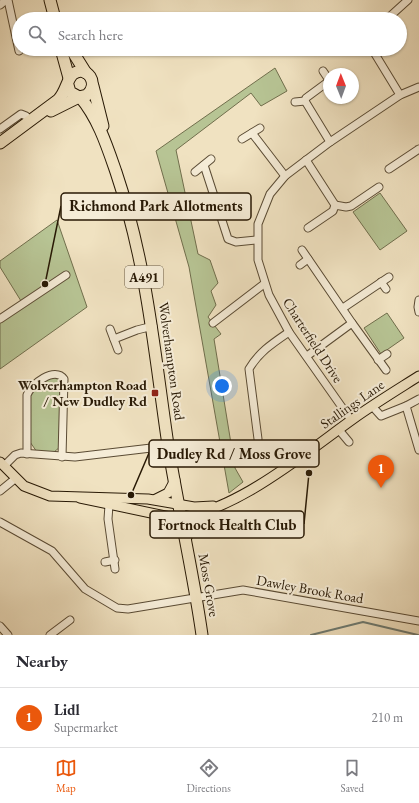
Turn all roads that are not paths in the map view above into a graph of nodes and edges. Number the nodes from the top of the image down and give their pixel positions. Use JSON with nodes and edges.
{"nodes":[{"id":1,"x":7,"y":0,"type":"edge"},
{"id":2,"x":50,"y":0,"type":"edge"},
{"id":3,"x":408,"y":0,"type":"edge"},
{"id":4,"x":0,"y":5,"type":"edge"},
{"id":5,"x":53,"y":12,"type":"edge"},
{"id":6,"x":395,"y":12,"type":"edge"},
{"id":7,"x":12,"y":21,"type":"edge"},
{"id":8,"x":62,"y":56,"type":"edge"},
{"id":9,"x":75,"y":56,"type":"edge"},
{"id":10,"x":376,"y":56,"type":"edge"},
{"id":11,"x":86,"y":73,"type":"junction"},
{"id":12,"x":68,"y":82,"type":"junction"},
{"id":13,"x":323,"y":85,"type":"edge"},
{"id":14,"x":93,"y":86,"type":"junction"},
{"id":15,"x":419,"y":87,"type":"edge"},
{"id":16,"x":400,"y":95,"type":"junction"},
{"id":17,"x":79,"y":97,"type":"junction"},
{"id":18,"x":295,"y":102,"type":"dead end"},
{"id":19,"x":305,"y":102,"type":"junction"},
{"id":20,"x":33,"y":120,"type":"junction"},
{"id":21,"x":0,"y":128,"type":"edge"},
{"id":22,"x":260,"y":128,"type":"dead end"},
{"id":23,"x":252,"y":133,"type":"junction"},
{"id":24,"x":242,"y":139,"type":"dead end"},
{"id":25,"x":105,"y":140,"type":"junction"},
{"id":26,"x":330,"y":142,"type":"junction"},
{"id":27,"x":0,"y":143,"type":"edge"},
{"id":28,"x":419,"y":149,"type":"edge"},
{"id":29,"x":211,"y":160,"type":"dead end"},
{"id":30,"x":306,"y":160,"type":"junction"},
{"id":31,"x":204,"y":165,"type":"junction"},
{"id":32,"x":389,"y":169,"type":"dead end"},
{"id":33,"x":195,"y":172,"type":"dead end"},
{"id":34,"x":285,"y":176,"type":"junction"},
{"id":35,"x":379,"y":187,"type":"dead end"},
{"id":36,"x":335,"y":205,"type":"junction"},
{"id":37,"x":308,"y":228,"type":"dead end"},
{"id":38,"x":257,"y":240,"type":"junction"},
{"id":39,"x":302,"y":250,"type":"dead end"},
{"id":40,"x":308,"y":259,"type":"junction"},
{"id":41,"x":300,"y":265,"type":"dead end"},
{"id":42,"x":66,"y":275,"type":"dead end"},
{"id":43,"x":389,"y":277,"type":"dead end"},
{"id":44,"x":381,"y":282,"type":"junction"},
{"id":45,"x":264,"y":284,"type":"junction"},
{"id":46,"x":386,"y":289,"type":"dead end"},
{"id":47,"x":419,"y":300,"type":"edge"},
{"id":48,"x":343,"y":308,"type":"junction"},
{"id":49,"x":419,"y":312,"type":"edge"},
{"id":50,"x":0,"y":319,"type":"edge"},
{"id":51,"x":213,"y":323,"type":"dead end"},
{"id":52,"x":352,"y":323,"type":"junction"},
{"id":53,"x":153,"y":326,"type":"junction"},
{"id":54,"x":110,"y":329,"type":"dead end"},
{"id":55,"x":289,"y":332,"type":"junction"},
{"id":56,"x":114,"y":340,"type":"junction"},
{"id":57,"x":118,"y":350,"type":"dead end"},
{"id":58,"x":388,"y":354,"type":"dead end"},
{"id":59,"x":308,"y":356,"type":"junction"},
{"id":60,"x":378,"y":360,"type":"junction"},
{"id":61,"x":386,"y":370,"type":"dead end"},
{"id":62,"x":419,"y":376,"type":"edge"},
{"id":63,"x":419,"y":399,"type":"edge"},
{"id":64,"x":372,"y":406,"type":"junction"},
{"id":65,"x":406,"y":406,"type":"junction"},
{"id":66,"x":351,"y":420,"type":"junction"},
{"id":67,"x":339,"y":430,"type":"junction"},
{"id":68,"x":258,"y":439,"type":"dead end"},
{"id":69,"x":349,"y":442,"type":"dead end"},
{"id":70,"x":168,"y":446,"type":"junction"},
{"id":71,"x":419,"y":450,"type":"edge"},
{"id":72,"x":27,"y":454,"type":"junction"},
{"id":73,"x":62,"y":457,"type":"junction"},
{"id":74,"x":2,"y":464,"type":"edge"},
{"id":75,"x":16,"y":478,"type":"junction"},
{"id":76,"x":175,"y":480,"type":"junction"},
{"id":77,"x":0,"y":491,"type":"edge"},
{"id":78,"x":80,"y":498,"type":"junction"},
{"id":79,"x":155,"y":499,"type":"junction"},
{"id":80,"x":109,"y":505,"type":"junction"},
{"id":81,"x":180,"y":505,"type":"junction"},
{"id":82,"x":220,"y":506,"type":"junction"},
{"id":83,"x":206,"y":512,"type":"junction"},
{"id":84,"x":182,"y":518,"type":"junction"},
{"id":85,"x":0,"y":522,"type":"edge"},
{"id":86,"x":186,"y":540,"type":"junction"},
{"id":87,"x":115,"y":560,"type":"junction"},
{"id":88,"x":105,"y":562,"type":"dead end"},
{"id":89,"x":115,"y":569,"type":"dead end"},
{"id":90,"x":197,"y":597,"type":"junction"},
{"id":91,"x":70,"y":620,"type":"dead end"},
{"id":92,"x":419,"y":621,"type":"edge"},
{"id":93,"x":0,"y":626,"type":"edge"},
{"id":94,"x":8,"y":635,"type":"edge"},
{"id":95,"x":50,"y":635,"type":"edge"},
{"id":96,"x":202,"y":635,"type":"edge"}],
"edges":[{"from":1,"to":4,"type":"street"},
{"from":1,"to":7,"type":"street"},
{"from":2,"to":5,"type":"highway"},
{"from":3,"to":6,"type":"street"},
{"from":8,"to":12,"type":"highway"},
{"from":9,"to":11,"type":"highway"},
{"from":10,"to":16,"type":"street"},
{"from":11,"to":12,"type":"highway"},
{"from":11,"to":14,"type":"highway"},
{"from":12,"to":17,"type":"highway"},
{"from":12,"to":20,"type":"highway"},
{"from":13,"to":19,"type":"street"},
{"from":14,"to":17,"type":"highway"},
{"from":14,"to":25,"type":"highway","name":"Wolverhampton Road","number":"A491"},
{"from":15,"to":16,"type":"street","name":"Charterfield Drive"},
{"from":16,"to":26,"type":"street","name":"Charterfield Drive"},
{"from":17,"to":20,"type":"highway"},
{"from":17,"to":25,"type":"highway","name":"Wolverhampton Road","number":"A491"},
{"from":18,"to":19,"type":"street"},
{"from":19,"to":26,"type":"street"},
{"from":20,"to":21,"type":"street"},
{"from":20,"to":27,"type":"highway"},
{"from":22,"to":23,"type":"street"},
{"from":23,"to":24,"type":"street"},
{"from":23,"to":34,"type":"street"},
{"from":25,"to":53,"type":"highway","name":"Wolverhampton Road","number":"A491"},
{"from":26,"to":30,"type":"street","name":"Charterfield Drive"},
{"from":28,"to":32,"type":"street"},
{"from":29,"to":31,"type":"street"},
{"from":30,"to":34,"type":"street","name":"Charterfield Drive"},
{"from":30,"to":36,"type":"street"},
{"from":31,"to":33,"type":"street"},
{"from":31,"to":38,"type":"street"},
{"from":34,"to":38,"type":"street","name":"Charterfield Drive"},
{"from":35,"to":36,"type":"street"},
{"from":36,"to":37,"type":"street"},
{"from":38,"to":45,"type":"street","name":"Charterfield Drive"},
{"from":39,"to":40,"type":"street"},
{"from":40,"to":41,"type":"street"},
{"from":40,"to":48,"type":"street"},
{"from":42,"to":50,"type":"street"},
{"from":43,"to":44,"type":"street"},
{"from":44,"to":46,"type":"street"},
{"from":44,"to":48,"type":"street"},
{"from":45,"to":51,"type":"street"},
{"from":45,"to":55,"type":"street","name":"Charterfield Drive"},
{"from":47,"to":49,"type":"street"},
{"from":48,"to":52,"type":"street"},
{"from":52,"to":59,"type":"street"},
{"from":52,"to":60,"type":"street"},
{"from":53,"to":56,"type":"street"},
{"from":53,"to":70,"type":"highway","name":"Wolverhampton Road","number":"A491"},
{"from":54,"to":56,"type":"street"},
{"from":55,"to":59,"type":"street","name":"Charterfield Drive"},
{"from":55,"to":68,"type":"street"},
{"from":56,"to":57,"type":"street"},
{"from":58,"to":60,"type":"street"},
{"from":59,"to":66,"type":"street","name":"Charterfield Drive"},
{"from":60,"to":61,"type":"street"},
{"from":62,"to":64,"type":"main road","name":"Stallings Lane"},
{"from":63,"to":65,"type":"street"},
{"from":64,"to":65,"type":"street"},
{"from":64,"to":66,"type":"main road","name":"Stallings Lane"},
{"from":65,"to":71,"type":"street"},
{"from":66,"to":67,"type":"main road","name":"Stallings Lane"},
{"from":67,"to":69,"type":"street"},
{"from":67,"to":82,"type":"main road","name":"Stallings Lane"},
{"from":70,"to":73,"type":"street"},
{"from":70,"to":76,"type":"highway","name":"Wolverhampton Road","number":"A491"},
{"from":72,"to":73,"type":"street"},
{"from":72,"to":73,"type":"street"},
{"from":72,"to":74,"type":"street"},
{"from":74,"to":75,"type":"main road"},
{"from":75,"to":77,"type":"street"},
{"from":75,"to":78,"type":"main road"},
{"from":76,"to":79,"type":"main road"},
{"from":76,"to":81,"type":"highway","name":"Wolverhampton Road","number":"A491"},
{"from":78,"to":79,"type":"main road","name":"Stallings Lane"},
{"from":78,"to":80,"type":"main road"},
{"from":79,"to":81,"type":"main road","name":"Stallings Lane"},
{"from":80,"to":84,"type":"main road"},
{"from":80,"to":87,"type":"street"},
{"from":81,"to":82,"type":"main road","name":"Stallings Lane"},
{"from":81,"to":84,"type":"highway","name":"Wolverhampton Road","number":"A491"},
{"from":82,"to":83,"type":"main road","name":"Stallings Lane"},
{"from":83,"to":84,"type":"main road","name":"Stallings Lane"},
{"from":83,"to":86,"type":"main road"},
{"from":84,"to":86,"type":"highway","name":"Moss Grove","number":"A491"},
{"from":85,"to":90,"type":"street","name":"Dawley Brook Road"},
{"from":86,"to":90,"type":"highway","name":"Moss Grove","number":"A491"},
{"from":87,"to":88,"type":"street"},
{"from":87,"to":89,"type":"street"},
{"from":90,"to":92,"type":"street","name":"Dawley Brook Road"},
{"from":90,"to":96,"type":"highway","name":"Moss Grove","number":"A491"},
{"from":91,"to":95,"type":"street"},
{"from":93,"to":94,"type":"street"}]}
